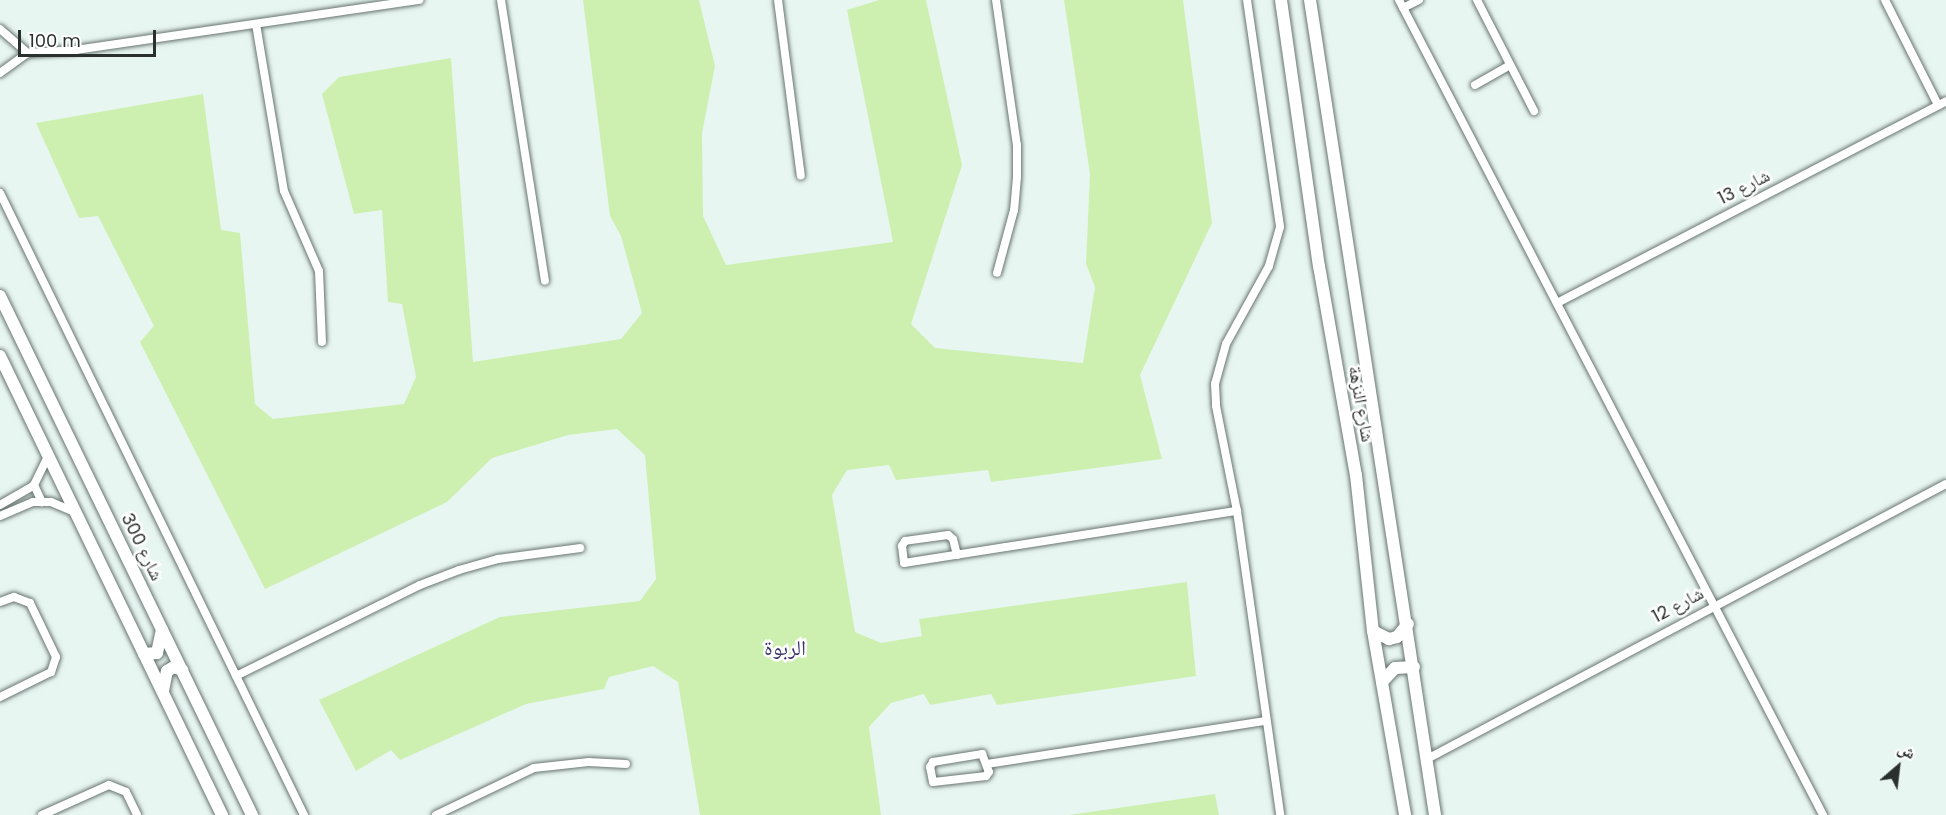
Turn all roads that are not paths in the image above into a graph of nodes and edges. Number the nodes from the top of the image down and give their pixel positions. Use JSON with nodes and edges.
{"nodes":[{"id":1,"x":419,"y":0,"type":"edge"},
{"id":2,"x":501,"y":0,"type":"edge"},
{"id":3,"x":778,"y":0,"type":"edge"},
{"id":4,"x":996,"y":0,"type":"edge"},
{"id":5,"x":1247,"y":0,"type":"edge"},
{"id":6,"x":1281,"y":0,"type":"edge"},
{"id":7,"x":1310,"y":0,"type":"edge"},
{"id":8,"x":1419,"y":0,"type":"edge"},
{"id":9,"x":1477,"y":0,"type":"edge"},
{"id":10,"x":1885,"y":0,"type":"edge"},
{"id":11,"x":395,"y":2,"type":"edge"},
{"id":12,"x":1401,"y":4,"type":"edge"},
{"id":13,"x":256,"y":24,"type":"junction"},
{"id":14,"x":0,"y":29,"type":"edge"},
{"id":15,"x":28,"y":53,"type":"junction"},
{"id":16,"x":1510,"y":65,"type":"junction"},
{"id":17,"x":0,"y":73,"type":"edge"},
{"id":18,"x":1475,"y":85,"type":"dead end"},
{"id":19,"x":1942,"y":103,"type":"edge"},
{"id":20,"x":1534,"y":111,"type":"dead end"},
{"id":21,"x":801,"y":176,"type":"dead end"},
{"id":22,"x":0,"y":193,"type":"edge"},
{"id":23,"x":998,"y":273,"type":"dead end"},
{"id":24,"x":545,"y":281,"type":"dead end"},
{"id":25,"x":0,"y":296,"type":"edge"},
{"id":26,"x":1557,"y":303,"type":"junction"},
{"id":27,"x":322,"y":342,"type":"dead end"},
{"id":28,"x":0,"y":356,"type":"edge"},
{"id":29,"x":47,"y":458,"type":"junction"},
{"id":30,"x":1946,"y":484,"type":"edge"},
{"id":31,"x":34,"y":485,"type":"junction"},
{"id":32,"x":42,"y":502,"type":"junction"},
{"id":33,"x":0,"y":505,"type":"edge"},
{"id":34,"x":74,"y":512,"type":"junction"},
{"id":35,"x":1237,"y":512,"type":"junction"},
{"id":36,"x":0,"y":516,"type":"edge"},
{"id":37,"x":580,"y":548,"type":"dead end"},
{"id":38,"x":957,"y":555,"type":"junction"},
{"id":39,"x":0,"y":602,"type":"edge"},
{"id":40,"x":1711,"y":605,"type":"junction"},
{"id":41,"x":1408,"y":624,"type":"junction"},
{"id":42,"x":162,"y":630,"type":"junction"},
{"id":43,"x":1373,"y":631,"type":"junction"},
{"id":44,"x":144,"y":654,"type":"junction"},
{"id":45,"x":1414,"y":667,"type":"junction"},
{"id":46,"x":182,"y":670,"type":"junction"},
{"id":47,"x":236,"y":676,"type":"junction"},
{"id":48,"x":1382,"y":682,"type":"junction"},
{"id":49,"x":163,"y":691,"type":"junction"},
{"id":50,"x":0,"y":697,"type":"edge"},
{"id":51,"x":1266,"y":722,"type":"junction"},
{"id":52,"x":1427,"y":759,"type":"junction"},
{"id":53,"x":626,"y":764,"type":"dead end"},
{"id":54,"x":987,"y":764,"type":"junction"},
{"id":55,"x":42,"y":815,"type":"edge"},
{"id":56,"x":137,"y":815,"type":"edge"},
{"id":57,"x":222,"y":815,"type":"edge"},
{"id":58,"x":252,"y":815,"type":"edge"},
{"id":59,"x":304,"y":815,"type":"edge"},
{"id":60,"x":436,"y":815,"type":"edge"},
{"id":61,"x":1281,"y":815,"type":"edge"},
{"id":62,"x":1405,"y":815,"type":"edge"},
{"id":63,"x":1435,"y":815,"type":"edge"},
{"id":64,"x":1823,"y":815,"type":"edge"}],
"edges":[{"from":1,"to":11,"type":"street"},
{"from":2,"to":24,"type":"street"},
{"from":3,"to":21,"type":"street"},
{"from":4,"to":23,"type":"street"},
{"from":5,"to":35,"type":"street"},
{"from":6,"to":43,"type":"main road","name":"شارع النزهة"},
{"from":7,"to":41,"type":"main road","name":"شارع النزهة"},
{"from":8,"to":12,"type":"street"},
{"from":9,"to":16,"type":"street"},
{"from":10,"to":19,"type":"street"},
{"from":11,"to":13,"type":"street"},
{"from":12,"to":26,"type":"street"},
{"from":13,"to":15,"type":"street"},
{"from":13,"to":27,"type":"street"},
{"from":14,"to":15,"type":"street"},
{"from":15,"to":17,"type":"street"},
{"from":16,"to":18,"type":"street"},
{"from":16,"to":20,"type":"street"},
{"from":19,"to":26,"type":"street","name":"شارع 13"},
{"from":22,"to":47,"type":"street"},
{"from":25,"to":42,"type":"main road","name":"شارع 300"},
{"from":26,"to":40,"type":"street"},
{"from":28,"to":29,"type":"main road"},
{"from":29,"to":31,"type":"street"},
{"from":29,"to":34,"type":"main road"},
{"from":30,"to":40,"type":"street","name":"شارع 12"},
{"from":31,"to":32,"type":"street"},
{"from":31,"to":33,"type":"street"},
{"from":32,"to":34,"type":"street"},
{"from":32,"to":36,"type":"street"},
{"from":34,"to":44,"type":"main road"},
{"from":35,"to":38,"type":"street"},
{"from":35,"to":51,"type":"street"},
{"from":37,"to":47,"type":"street"},
{"from":38,"to":38,"type":"street"},
{"from":39,"to":50,"type":"street"},
{"from":40,"to":52,"type":"street","name":"شارع 12"},
{"from":40,"to":64,"type":"street"},
{"from":41,"to":43,"type":"main road"},
{"from":41,"to":45,"type":"main road","name":"شارع النزهة"},
{"from":42,"to":44,"type":"main road"},
{"from":42,"to":46,"type":"main road","name":"شارع 300"},
{"from":43,"to":48,"type":"main road","name":"شارع النزهة"},
{"from":44,"to":49,"type":"main road"},
{"from":45,"to":48,"type":"main road"},
{"from":45,"to":52,"type":"main road","name":"شارع النزهة"},
{"from":46,"to":49,"type":"main road"},
{"from":46,"to":58,"type":"main road","name":"شارع 300"},
{"from":47,"to":59,"type":"street"},
{"from":48,"to":62,"type":"main road","name":"شارع النزهة"},
{"from":49,"to":57,"type":"main road"},
{"from":51,"to":54,"type":"street"},
{"from":51,"to":61,"type":"street"},
{"from":52,"to":63,"type":"main road","name":"شارع النزهة"},
{"from":53,"to":60,"type":"street"},
{"from":54,"to":54,"type":"street"},
{"from":55,"to":56,"type":"street"}]}
